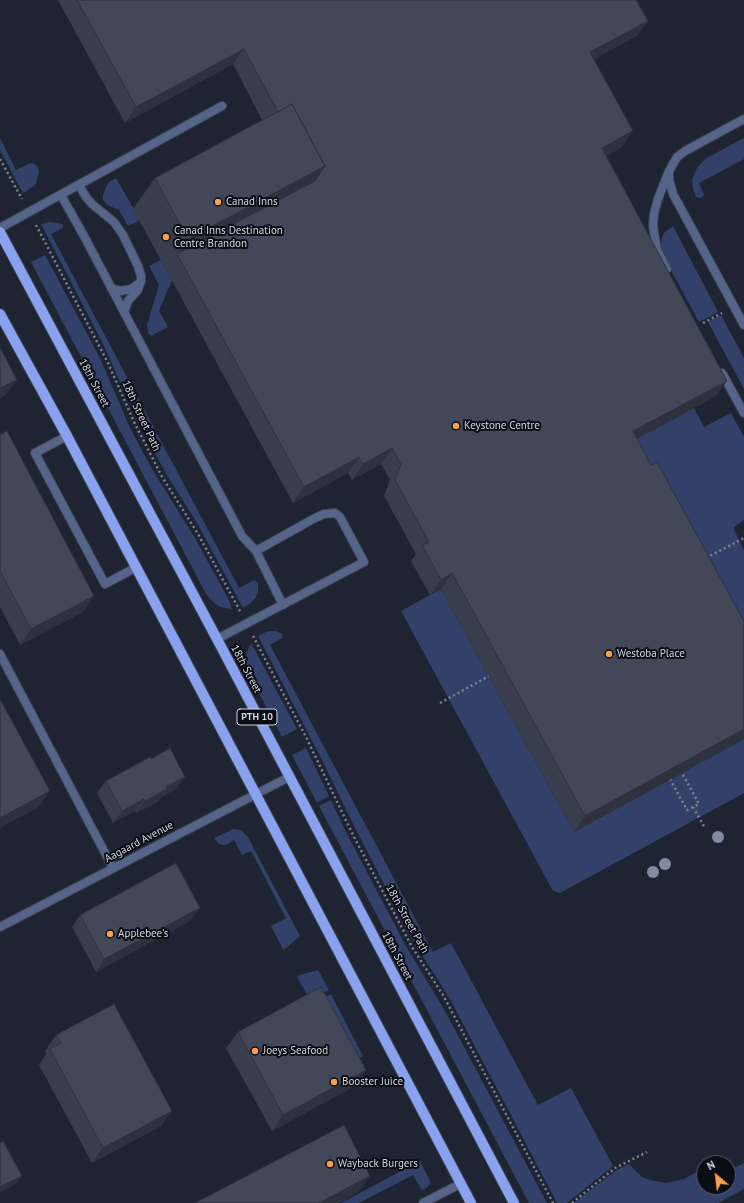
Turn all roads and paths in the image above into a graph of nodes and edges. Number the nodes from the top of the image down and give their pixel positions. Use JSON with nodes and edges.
{"nodes":[{"id":1,"x":222,"y":106,"type":"dead end"},
{"id":2,"x":744,"y":119,"type":"edge"},
{"id":3,"x":0,"y":160,"type":"edge"},
{"id":4,"x":669,"y":171,"type":"junction"},
{"id":5,"x":79,"y":185,"type":"junction"},
{"id":6,"x":61,"y":194,"type":"junction"},
{"id":7,"x":19,"y":195,"type":"dead end"},
{"id":8,"x":36,"y":226,"type":"dead end"},
{"id":9,"x":0,"y":228,"type":"edge"},
{"id":10,"x":0,"y":232,"type":"edge"},
{"id":11,"x":670,"y":275,"type":"edge"},
{"id":12,"x":141,"y":282,"type":"junction"},
{"id":13,"x":111,"y":288,"type":"junction"},
{"id":14,"x":124,"y":312,"type":"junction"},
{"id":15,"x":0,"y":314,"type":"edge"},
{"id":16,"x":720,"y":314,"type":"dead end"},
{"id":17,"x":703,"y":323,"type":"dead end"},
{"id":18,"x":744,"y":325,"type":"edge"},
{"id":19,"x":717,"y":363,"type":"edge"},
{"id":20,"x":744,"y":413,"type":"edge"},
{"id":21,"x":66,"y":436,"type":"junction"},
{"id":22,"x":744,"y":538,"type":"edge"},
{"id":23,"x":256,"y":551,"type":"junction"},
{"id":24,"x":700,"y":561,"type":"edge"},
{"id":25,"x":135,"y":568,"type":"junction"},
{"id":26,"x":283,"y":605,"type":"junction"},
{"id":27,"x":238,"y":609,"type":"dead end"},
{"id":28,"x":217,"y":639,"type":"junction"},
{"id":29,"x":254,"y":639,"type":"dead end"},
{"id":30,"x":0,"y":654,"type":"edge"},
{"id":31,"x":489,"y":676,"type":"dead end"},
{"id":32,"x":440,"y":703,"type":"dead end"},
{"id":33,"x":682,"y":773,"type":"edge"},
{"id":34,"x":289,"y":777,"type":"junction"},
{"id":35,"x":670,"y":779,"type":"edge"},
{"id":36,"x":255,"y":794,"type":"junction"},
{"id":37,"x":694,"y":807,"type":"junction"},
{"id":38,"x":705,"y":828,"type":"dead end"},
{"id":39,"x":113,"y":868,"type":"junction"},
{"id":40,"x":0,"y":927,"type":"edge"},
{"id":41,"x":647,"y":1152,"type":"dead end"},
{"id":42,"x":460,"y":1184,"type":"junction"},
{"id":43,"x":423,"y":1203,"type":"edge"},
{"id":44,"x":471,"y":1203,"type":"edge"},
{"id":45,"x":514,"y":1203,"type":"edge"},
{"id":46,"x":553,"y":1203,"type":"edge"},
{"id":47,"x":572,"y":1203,"type":"edge"}],
"edges":[{"from":1,"to":5,"type":"street"},
{"from":2,"to":4,"type":"street"},
{"from":3,"to":7,"type":"path"},
{"from":4,"to":11,"type":"street"},
{"from":4,"to":18,"type":"street"},
{"from":5,"to":6,"type":"street"},
{"from":5,"to":12,"type":"street"},
{"from":6,"to":9,"type":"street"},
{"from":6,"to":13,"type":"street"},
{"from":8,"to":27,"type":"path","name":"18th Street Path"},
{"from":10,"to":28,"type":"main road","name":"18th Street","number":"PTH 10"},
{"from":12,"to":13,"type":"street"},
{"from":12,"to":14,"type":"street"},
{"from":13,"to":14,"type":"street"},
{"from":14,"to":23,"type":"street"},
{"from":15,"to":21,"type":"main road","number":"PTH 10"},
{"from":16,"to":17,"type":"path"},
{"from":19,"to":20,"type":"street"},
{"from":21,"to":25,"type":"main road","number":"PTH 10"},
{"from":21,"to":25,"type":"street"},
{"from":22,"to":24,"type":"path"},
{"from":23,"to":26,"type":"street"},
{"from":23,"to":26,"type":"street"},
{"from":25,"to":36,"type":"main road","number":"PTH 10"},
{"from":26,"to":28,"type":"street"},
{"from":28,"to":34,"type":"main road","name":"18th Street","number":"PTH 10"},
{"from":29,"to":46,"type":"path","name":"18th Street Path"},
{"from":30,"to":39,"type":"street"},
{"from":31,"to":32,"type":"path"},
{"from":33,"to":37,"type":"path"},
{"from":34,"to":36,"type":"street","name":"Aagaard Avenue"},
{"from":34,"to":45,"type":"main road","name":"18th Street","number":"PTH 10"},
{"from":35,"to":37,"type":"path"},
{"from":36,"to":39,"type":"street","name":"Aagaard Avenue"},
{"from":36,"to":42,"type":"main road","number":"PTH 10"},
{"from":37,"to":38,"type":"path"},
{"from":39,"to":40,"type":"street","name":"Aagaard Avenue"},
{"from":41,"to":47,"type":"path"},
{"from":42,"to":43,"type":"street"},
{"from":42,"to":44,"type":"main road","number":"PTH 10"}]}
